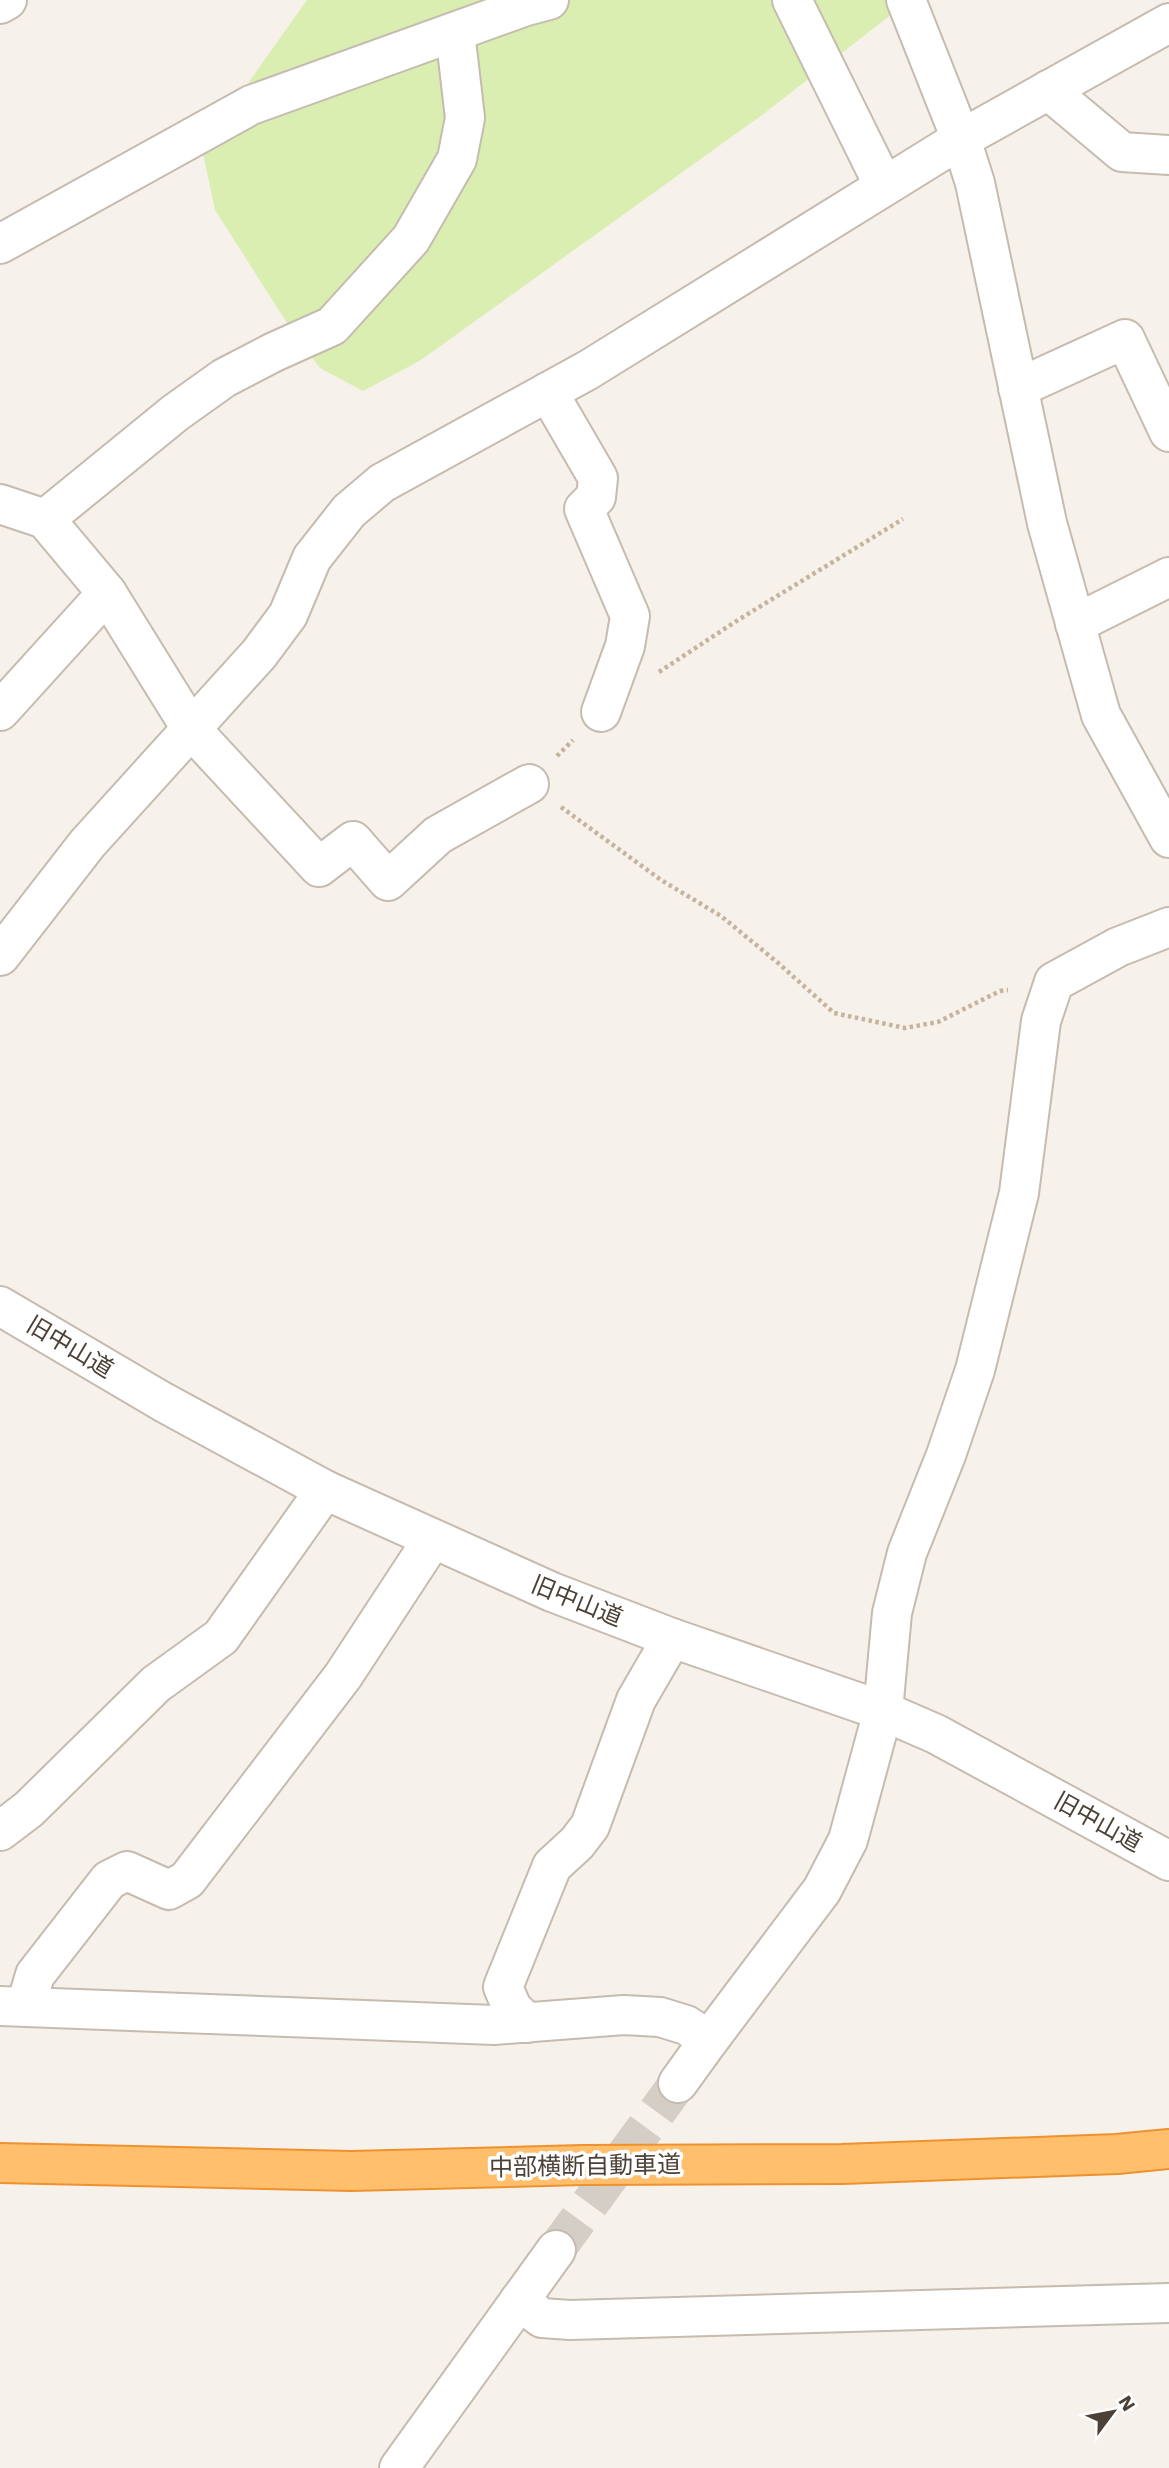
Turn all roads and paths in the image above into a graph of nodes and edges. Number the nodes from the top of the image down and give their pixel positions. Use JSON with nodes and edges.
{"nodes":[{"id":1,"x":7,"y":0,"type":"edge"},
{"id":2,"x":549,"y":0,"type":"edge"},
{"id":3,"x":792,"y":0,"type":"edge"},
{"id":4,"x":906,"y":0,"type":"edge"},
{"id":5,"x":0,"y":4,"type":"edge"},
{"id":6,"x":1169,"y":23,"type":"edge"},
{"id":7,"x":455,"y":32,"type":"junction"},
{"id":8,"x":1048,"y":90,"type":"junction"},
{"id":9,"x":961,"y":139,"type":"junction"},
{"id":10,"x":1169,"y":155,"type":"edge"},
{"id":11,"x":884,"y":187,"type":"junction"},
{"id":12,"x":0,"y":244,"type":"edge"},
{"id":13,"x":1018,"y":388,"type":"junction"},
{"id":14,"x":548,"y":392,"type":"junction"},
{"id":15,"x":1169,"y":432,"type":"edge"},
{"id":16,"x":0,"y":504,"type":"edge"},
{"id":17,"x":45,"y":519,"type":"junction"},
{"id":18,"x":903,"y":519,"type":"dead end"},
{"id":19,"x":1169,"y":577,"type":"edge"},
{"id":20,"x":107,"y":593,"type":"junction"},
{"id":21,"x":1075,"y":624,"type":"junction"},
{"id":22,"x":657,"y":673,"type":"dead end"},
{"id":23,"x":0,"y":711,"type":"edge"},
{"id":24,"x":601,"y":712,"type":"joint"},
{"id":25,"x":192,"y":730,"type":"junction"},
{"id":26,"x":529,"y":784,"type":"junction"},
{"id":27,"x":1169,"y":838,"type":"edge"},
{"id":28,"x":1169,"y":927,"type":"edge"},
{"id":29,"x":0,"y":957,"type":"edge"},
{"id":30,"x":1054,"y":982,"type":"junction"},
{"id":31,"x":0,"y":1306,"type":"edge"},
{"id":32,"x":325,"y":1490,"type":"junction"},
{"id":33,"x":432,"y":1539,"type":"junction"},
{"id":34,"x":672,"y":1638,"type":"junction"},
{"id":35,"x":883,"y":1711,"type":"junction"},
{"id":36,"x":0,"y":1830,"type":"edge"},
{"id":37,"x":1169,"y":1861,"type":"edge"},
{"id":38,"x":15,"y":2006,"type":"edge"},
{"id":39,"x":527,"y":2023,"type":"junction"},
{"id":40,"x":709,"y":2040,"type":"junction"},
{"id":41,"x":678,"y":2083,"type":"tunnel mouth"},
{"id":42,"x":1169,"y":2150,"type":"edge"},
{"id":43,"x":0,"y":2162,"type":"edge"},
{"id":44,"x":556,"y":2250,"type":"tunnel mouth"},
{"id":45,"x":519,"y":2301,"type":"junction"},
{"id":46,"x":1169,"y":2303,"type":"edge"},
{"id":47,"x":399,"y":2468,"type":"edge"}],
"edges":[{"from":1,"to":5,"type":"street"},
{"from":2,"to":7,"type":"street"},
{"from":3,"to":11,"type":"street"},
{"from":4,"to":9,"type":"street"},
{"from":6,"to":8,"type":"street"},
{"from":7,"to":12,"type":"street"},
{"from":7,"to":17,"type":"street"},
{"from":8,"to":9,"type":"street"},
{"from":8,"to":10,"type":"street"},
{"from":9,"to":11,"type":"street"},
{"from":9,"to":13,"type":"street"},
{"from":11,"to":14,"type":"street"},
{"from":13,"to":15,"type":"street"},
{"from":13,"to":21,"type":"street"},
{"from":14,"to":24,"type":"street"},
{"from":14,"to":25,"type":"street"},
{"from":16,"to":17,"type":"street"},
{"from":17,"to":20,"type":"street"},
{"from":18,"to":22,"type":"path"},
{"from":19,"to":21,"type":"street"},
{"from":20,"to":23,"type":"street"},
{"from":20,"to":25,"type":"street"},
{"from":21,"to":27,"type":"street"},
{"from":24,"to":26,"type":"path"},
{"from":25,"to":26,"type":"street"},
{"from":25,"to":29,"type":"street"},
{"from":26,"to":30,"type":"path"},
{"from":28,"to":30,"type":"street"},
{"from":30,"to":35,"type":"street"},
{"from":31,"to":32,"type":"street","name":"旧中山道"},
{"from":32,"to":33,"type":"street","name":"旧中山道"},
{"from":32,"to":36,"type":"street"},
{"from":33,"to":34,"type":"street","name":"旧中山道"},
{"from":33,"to":38,"type":"street"},
{"from":34,"to":35,"type":"street","name":"旧中山道"},
{"from":34,"to":39,"type":"street"},
{"from":35,"to":37,"type":"street","name":"旧中山道"},
{"from":35,"to":40,"type":"street"},
{"from":38,"to":39,"type":"street"},
{"from":39,"to":40,"type":"street"},
{"from":40,"to":41,"type":"street"},
{"from":42,"to":43,"type":"highway","name":"中部横断自動車道"},
{"from":44,"to":45,"type":"street"},
{"from":45,"to":46,"type":"street"},
{"from":45,"to":47,"type":"street"}]}
